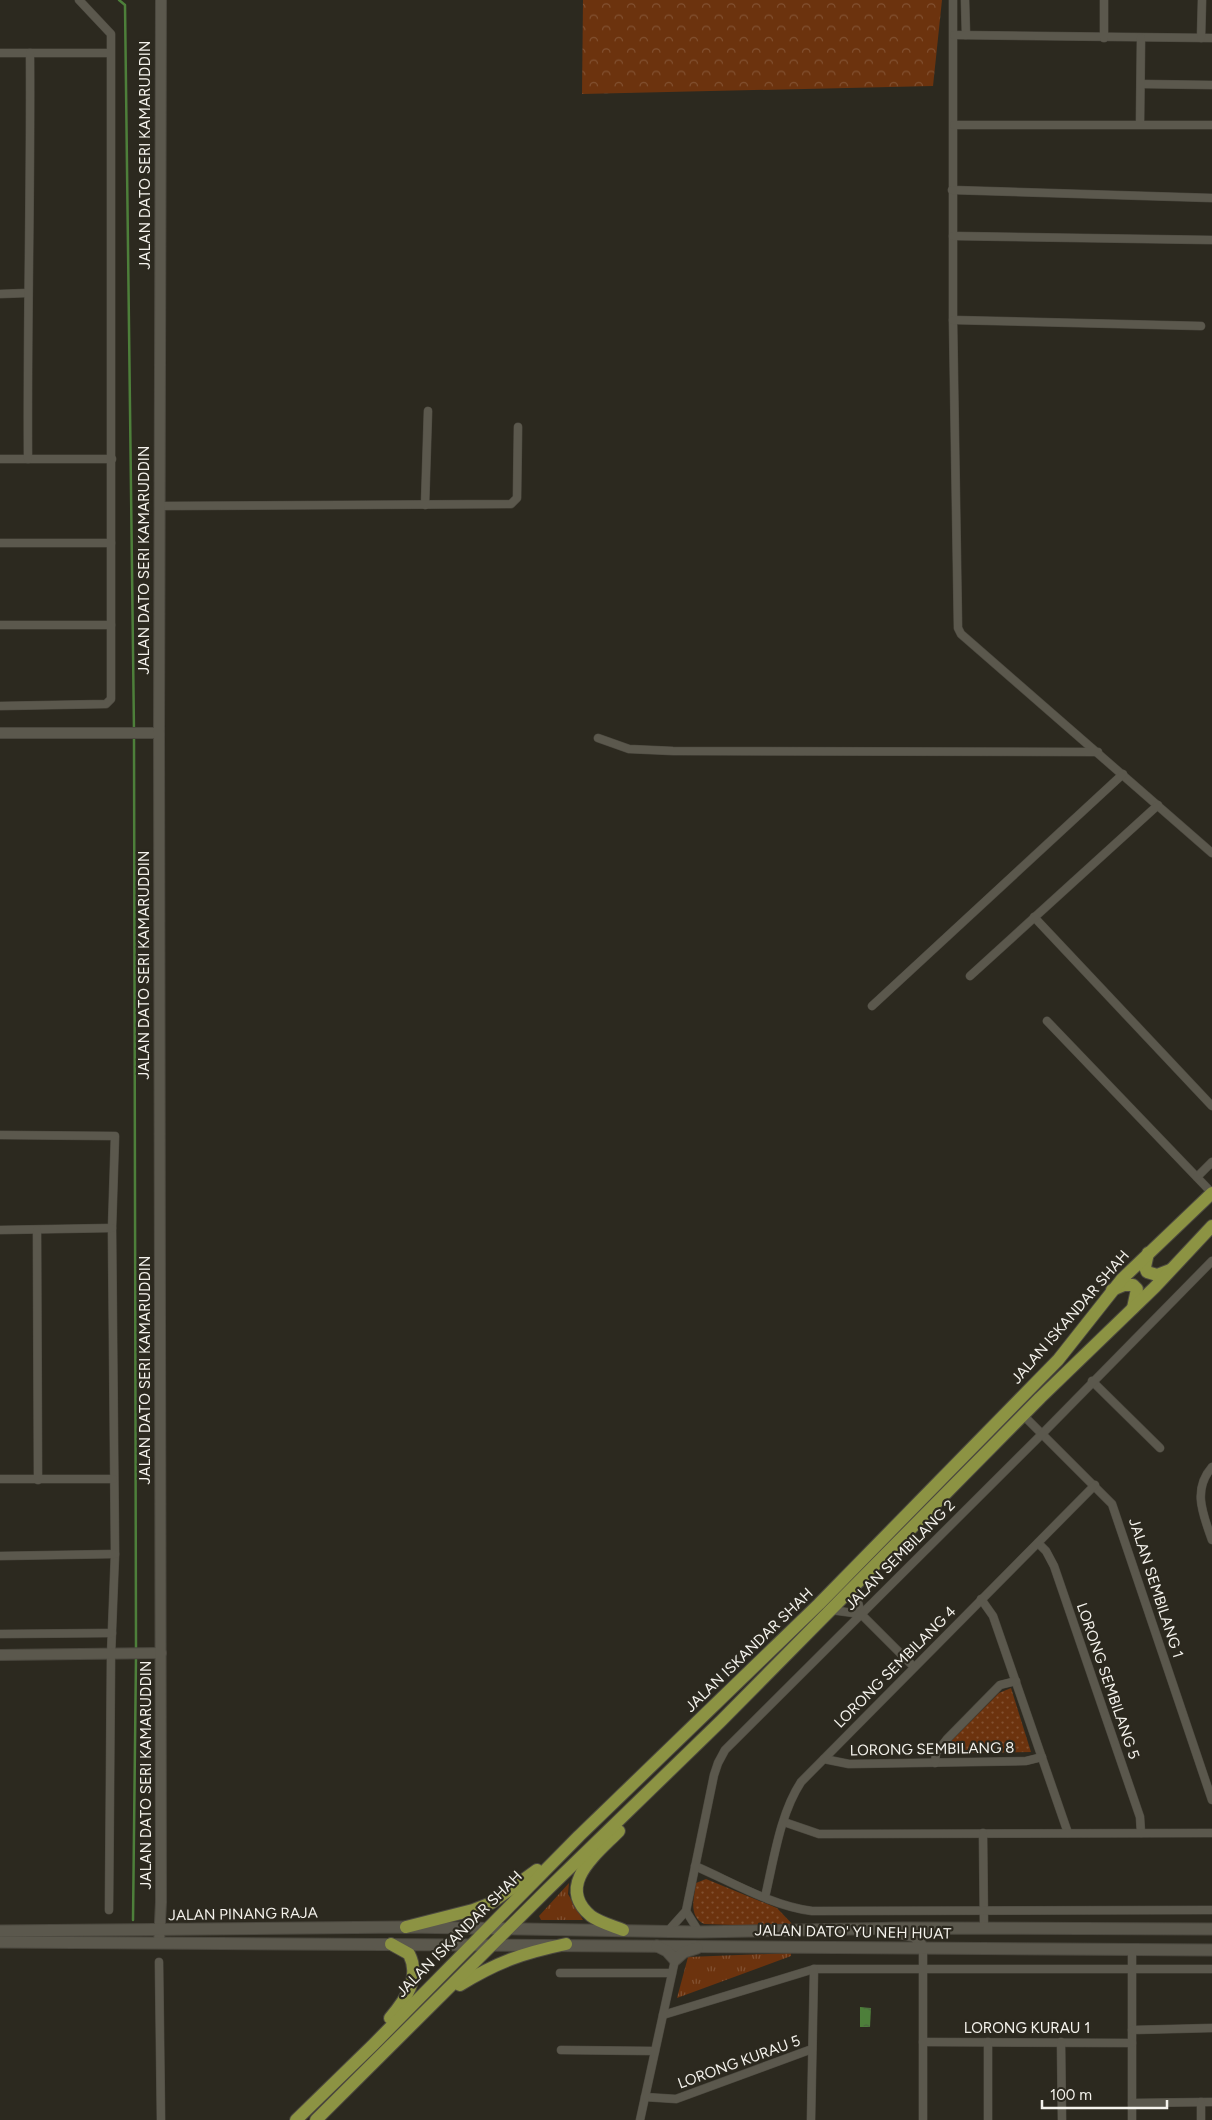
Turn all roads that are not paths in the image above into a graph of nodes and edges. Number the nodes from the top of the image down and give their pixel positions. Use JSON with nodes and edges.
{"nodes":[{"id":1,"x":78,"y":0,"type":"edge"},
{"id":2,"x":161,"y":0,"type":"edge"},
{"id":3,"x":953,"y":0,"type":"edge"},
{"id":4,"x":965,"y":0,"type":"edge"},
{"id":5,"x":1104,"y":0,"type":"edge"},
{"id":6,"x":1202,"y":0,"type":"edge"},
{"id":7,"x":954,"y":35,"type":"junction"},
{"id":8,"x":966,"y":35,"type":"junction"},
{"id":9,"x":1104,"y":38,"type":"junction"},
{"id":10,"x":1141,"y":38,"type":"junction"},
{"id":11,"x":1201,"y":38,"type":"junction"},
{"id":12,"x":1212,"y":38,"type":"edge"},
{"id":13,"x":0,"y":53,"type":"edge"},
{"id":14,"x":30,"y":53,"type":"junction"},
{"id":15,"x":110,"y":53,"type":"junction"},
{"id":16,"x":1141,"y":84,"type":"junction"},
{"id":17,"x":1212,"y":85,"type":"edge"},
{"id":18,"x":1140,"y":124,"type":"junction"},
{"id":19,"x":954,"y":125,"type":"junction"},
{"id":20,"x":1212,"y":125,"type":"edge"},
{"id":21,"x":952,"y":190,"type":"junction"},
{"id":22,"x":1212,"y":198,"type":"edge"},
{"id":23,"x":953,"y":236,"type":"junction"},
{"id":24,"x":1212,"y":240,"type":"edge"},
{"id":25,"x":27,"y":293,"type":"junction"},
{"id":26,"x":0,"y":294,"type":"edge"},
{"id":27,"x":953,"y":320,"type":"junction"},
{"id":28,"x":1201,"y":326,"type":"dead end"},
{"id":29,"x":428,"y":411,"type":"dead end"},
{"id":30,"x":518,"y":427,"type":"dead end"},
{"id":31,"x":0,"y":459,"type":"edge"},
{"id":32,"x":28,"y":459,"type":"junction"},
{"id":33,"x":112,"y":459,"type":"junction"},
{"id":34,"x":425,"y":505,"type":"junction"},
{"id":35,"x":159,"y":506,"type":"junction"},
{"id":36,"x":112,"y":543,"type":"junction"},
{"id":37,"x":0,"y":544,"type":"edge"},
{"id":38,"x":0,"y":625,"type":"edge"},
{"id":39,"x":111,"y":625,"type":"junction"},
{"id":40,"x":0,"y":706,"type":"edge"},
{"id":41,"x":159,"y":732,"type":"junction"},
{"id":42,"x":0,"y":733,"type":"edge"},
{"id":43,"x":598,"y":738,"type":"dead end"},
{"id":44,"x":1098,"y":752,"type":"junction"},
{"id":45,"x":1123,"y":774,"type":"junction"},
{"id":46,"x":1158,"y":805,"type":"junction"},
{"id":47,"x":1212,"y":853,"type":"edge"},
{"id":48,"x":1034,"y":917,"type":"junction"},
{"id":49,"x":970,"y":976,"type":"dead end"},
{"id":50,"x":872,"y":1006,"type":"dead end"},
{"id":51,"x":1046,"y":1021,"type":"dead end"},
{"id":52,"x":1212,"y":1106,"type":"edge"},
{"id":53,"x":0,"y":1135,"type":"edge"},
{"id":54,"x":1212,"y":1162,"type":"edge"},
{"id":55,"x":1197,"y":1177,"type":"junction"},
{"id":56,"x":1212,"y":1193,"type":"edge"},
{"id":57,"x":1212,"y":1226,"type":"edge"},
{"id":58,"x":112,"y":1228,"type":"junction"},
{"id":59,"x":0,"y":1230,"type":"edge"},
{"id":60,"x":37,"y":1230,"type":"junction"},
{"id":61,"x":1148,"y":1253,"type":"junction"},
{"id":62,"x":1212,"y":1261,"type":"edge"},
{"id":63,"x":1172,"y":1269,"type":"junction"},
{"id":64,"x":1112,"y":1290,"type":"junction"},
{"id":65,"x":1132,"y":1310,"type":"junction"},
{"id":66,"x":1092,"y":1381,"type":"junction"},
{"id":67,"x":1023,"y":1415,"type":"junction"},
{"id":68,"x":1042,"y":1434,"type":"junction"},
{"id":69,"x":1160,"y":1448,"type":"dead end"},
{"id":70,"x":1212,"y":1467,"type":"edge"},
{"id":71,"x":113,"y":1479,"type":"junction"},
{"id":72,"x":0,"y":1480,"type":"edge"},
{"id":73,"x":38,"y":1480,"type":"junction"},
{"id":74,"x":1094,"y":1485,"type":"junction"},
{"id":75,"x":1212,"y":1540,"type":"edge"},
{"id":76,"x":1038,"y":1543,"type":"junction"},
{"id":77,"x":115,"y":1554,"type":"junction"},
{"id":78,"x":0,"y":1556,"type":"edge"},
{"id":79,"x":854,"y":1587,"type":"junction"},
{"id":80,"x":981,"y":1599,"type":"junction"},
{"id":81,"x":831,"y":1610,"type":"junction"},
{"id":82,"x":861,"y":1614,"type":"junction"},
{"id":83,"x":112,"y":1632,"type":"junction"},
{"id":84,"x":0,"y":1634,"type":"edge"},
{"id":85,"x":161,"y":1653,"type":"junction"},
{"id":86,"x":0,"y":1655,"type":"edge"},
{"id":87,"x":111,"y":1655,"type":"junction"},
{"id":88,"x":914,"y":1667,"type":"junction"},
{"id":89,"x":1016,"y":1681,"type":"junction"},
{"id":90,"x":1042,"y":1756,"type":"junction"},
{"id":91,"x":824,"y":1758,"type":"junction"},
{"id":92,"x":935,"y":1763,"type":"junction"},
{"id":93,"x":664,"y":1777,"type":"junction"},
{"id":94,"x":1212,"y":1800,"type":"edge"},
{"id":95,"x":784,"y":1822,"type":"junction"},
{"id":96,"x":983,"y":1833,"type":"junction"},
{"id":97,"x":1068,"y":1833,"type":"junction"},
{"id":98,"x":1141,"y":1833,"type":"junction"},
{"id":99,"x":1212,"y":1833,"type":"edge"},
{"id":100,"x":579,"y":1836,"type":"junction"},
{"id":101,"x":695,"y":1866,"type":"junction"},
{"id":102,"x":765,"y":1897,"type":"junction"},
{"id":103,"x":108,"y":1910,"type":"dead end"},
{"id":104,"x":984,"y":1910,"type":"junction"},
{"id":105,"x":1212,"y":1910,"type":"edge"},
{"id":106,"x":686,"y":1912,"type":"junction"},
{"id":107,"x":406,"y":1927,"type":"junction"},
{"id":108,"x":260,"y":1928,"type":"junction"},
{"id":109,"x":984,"y":1928,"type":"junction"},
{"id":110,"x":488,"y":1929,"type":"junction"},
{"id":111,"x":508,"y":1929,"type":"junction"},
{"id":112,"x":864,"y":1929,"type":"junction"},
{"id":113,"x":1166,"y":1929,"type":"junction"},
{"id":114,"x":1212,"y":1929,"type":"edge"},
{"id":115,"x":160,"y":1930,"type":"junction"},
{"id":116,"x":623,"y":1930,"type":"junction"},
{"id":117,"x":0,"y":1931,"type":"edge"},
{"id":118,"x":668,"y":1931,"type":"junction"},
{"id":119,"x":699,"y":1932,"type":"junction"},
{"id":120,"x":0,"y":1942,"type":"edge"},
{"id":121,"x":159,"y":1943,"type":"junction"},
{"id":122,"x":392,"y":1944,"type":"junction"},
{"id":123,"x":473,"y":1944,"type":"junction"},
{"id":124,"x":493,"y":1944,"type":"junction"},
{"id":125,"x":566,"y":1944,"type":"junction"},
{"id":126,"x":260,"y":1945,"type":"junction"},
{"id":127,"x":653,"y":1945,"type":"junction"},
{"id":128,"x":706,"y":1945,"type":"junction"},
{"id":129,"x":923,"y":1948,"type":"junction"},
{"id":130,"x":1132,"y":1950,"type":"junction"},
{"id":131,"x":1212,"y":1950,"type":"edge"},
{"id":132,"x":675,"y":1960,"type":"junction"},
{"id":133,"x":159,"y":1962,"type":"dead end"},
{"id":134,"x":921,"y":1968,"type":"junction"},
{"id":135,"x":1132,"y":1969,"type":"junction"},
{"id":136,"x":1212,"y":1969,"type":"edge"},
{"id":137,"x":814,"y":1970,"type":"junction"},
{"id":138,"x":560,"y":1973,"type":"dead end"},
{"id":139,"x":672,"y":1973,"type":"junction"},
{"id":140,"x":435,"y":2002,"type":"junction"},
{"id":141,"x":663,"y":2015,"type":"junction"},
{"id":142,"x":1212,"y":2028,"type":"edge"},
{"id":143,"x":1132,"y":2030,"type":"junction"},
{"id":144,"x":922,"y":2042,"type":"junction"},
{"id":145,"x":988,"y":2042,"type":"junction"},
{"id":146,"x":1061,"y":2042,"type":"junction"},
{"id":147,"x":1132,"y":2043,"type":"junction"},
{"id":148,"x":812,"y":2049,"type":"junction"},
{"id":149,"x":561,"y":2050,"type":"dead end"},
{"id":150,"x":655,"y":2051,"type":"junction"},
{"id":151,"x":333,"y":2084,"type":"junction"},
{"id":152,"x":645,"y":2097,"type":"junction"},
{"id":153,"x":1201,"y":2102,"type":"junction"},
{"id":154,"x":1212,"y":2102,"type":"edge"},
{"id":155,"x":1132,"y":2103,"type":"junction"},
{"id":156,"x":161,"y":2120,"type":"edge"},
{"id":157,"x":296,"y":2120,"type":"edge"},
{"id":158,"x":316,"y":2120,"type":"edge"},
{"id":159,"x":640,"y":2120,"type":"edge"},
{"id":160,"x":811,"y":2120,"type":"edge"},
{"id":161,"x":923,"y":2120,"type":"edge"},
{"id":162,"x":988,"y":2120,"type":"edge"},
{"id":163,"x":1062,"y":2120,"type":"edge"},
{"id":164,"x":1132,"y":2120,"type":"edge"},
{"id":165,"x":1201,"y":2120,"type":"edge"}],
"edges":[{"from":1,"to":15,"type":"street"},
{"from":2,"to":35,"type":"street","name":"JALAN DATO SERI KAMARUDDIN"},
{"from":3,"to":7,"type":"street"},
{"from":4,"to":8,"type":"street"},
{"from":5,"to":9,"type":"street"},
{"from":6,"to":11,"type":"street"},
{"from":7,"to":8,"type":"street"},
{"from":7,"to":19,"type":"street"},
{"from":8,"to":9,"type":"street"},
{"from":9,"to":10,"type":"street"},
{"from":10,"to":11,"type":"street"},
{"from":10,"to":16,"type":"street"},
{"from":11,"to":12,"type":"street"},
{"from":13,"to":14,"type":"street"},
{"from":14,"to":15,"type":"street"},
{"from":14,"to":25,"type":"street"},
{"from":15,"to":33,"type":"street"},
{"from":16,"to":17,"type":"street"},
{"from":16,"to":18,"type":"street"},
{"from":18,"to":19,"type":"street"},
{"from":18,"to":20,"type":"street"},
{"from":19,"to":21,"type":"street"},
{"from":21,"to":22,"type":"street"},
{"from":21,"to":23,"type":"street"},
{"from":23,"to":24,"type":"street"},
{"from":23,"to":27,"type":"street"},
{"from":25,"to":26,"type":"street"},
{"from":25,"to":32,"type":"street"},
{"from":27,"to":28,"type":"street"},
{"from":27,"to":44,"type":"street"},
{"from":29,"to":34,"type":"street"},
{"from":30,"to":34,"type":"street"},
{"from":31,"to":32,"type":"street"},
{"from":32,"to":33,"type":"street"},
{"from":33,"to":36,"type":"street"},
{"from":34,"to":35,"type":"street"},
{"from":35,"to":41,"type":"street","name":"JALAN DATO SERI KAMARUDDIN"},
{"from":36,"to":37,"type":"street"},
{"from":36,"to":39,"type":"street"},
{"from":38,"to":39,"type":"street"},
{"from":39,"to":40,"type":"street"},
{"from":41,"to":42,"type":"street"},
{"from":41,"to":85,"type":"street","name":"JALAN DATO SERI KAMARUDDIN"},
{"from":43,"to":44,"type":"street"},
{"from":44,"to":45,"type":"street"},
{"from":45,"to":46,"type":"street"},
{"from":45,"to":50,"type":"street"},
{"from":46,"to":47,"type":"street"},
{"from":46,"to":48,"type":"street"},
{"from":48,"to":49,"type":"street"},
{"from":48,"to":52,"type":"street"},
{"from":51,"to":55,"type":"street"},
{"from":53,"to":58,"type":"street"},
{"from":54,"to":55,"type":"street"},
{"from":55,"to":56,"type":"street"},
{"from":56,"to":61,"type":"main road","name":"JALAN ISKANDAR SHAH"},
{"from":57,"to":63,"type":"main road","name":"JALAN ISKANDAR SHAH"},
{"from":58,"to":60,"type":"street"},
{"from":58,"to":71,"type":"street"},
{"from":59,"to":60,"type":"street"},
{"from":60,"to":73,"type":"street"},
{"from":61,"to":63,"type":"main road"},
{"from":61,"to":64,"type":"main road","name":"JALAN ISKANDAR SHAH"},
{"from":62,"to":66,"type":"street","name":"JALAN SEMBILANG 2"},
{"from":63,"to":65,"type":"main road","name":"JALAN ISKANDAR SHAH"},
{"from":64,"to":65,"type":"main road"},
{"from":64,"to":100,"type":"main road","name":"JALAN ISKANDAR SHAH"},
{"from":65,"to":67,"type":"main road","name":"JALAN ISKANDAR SHAH"},
{"from":66,"to":68,"type":"street","name":"JALAN SEMBILANG 2"},
{"from":66,"to":69,"type":"street"},
{"from":67,"to":68,"type":"street","name":"JALAN SEMBILANG 1"},
{"from":67,"to":79,"type":"main road","name":"JALAN ISKANDAR SHAH"},
{"from":68,"to":74,"type":"street","name":"JALAN SEMBILANG 1"},
{"from":68,"to":82,"type":"street","name":"JALAN SEMBILANG 2"},
{"from":70,"to":75,"type":"street"},
{"from":71,"to":73,"type":"street"},
{"from":71,"to":77,"type":"street"},
{"from":72,"to":73,"type":"street"},
{"from":74,"to":76,"type":"street","name":"LORONG SEMBILANG 4"},
{"from":74,"to":94,"type":"street","name":"JALAN SEMBILANG 1"},
{"from":76,"to":80,"type":"street","name":"LORONG SEMBILANG 4"},
{"from":76,"to":98,"type":"street","name":"LORONG SEMBILANG 5"},
{"from":77,"to":78,"type":"street"},
{"from":77,"to":83,"type":"street"},
{"from":79,"to":81,"type":"main road","name":"JALAN ISKANDAR SHAH"},
{"from":79,"to":82,"type":"street"},
{"from":80,"to":88,"type":"street","name":"LORONG SEMBILANG 4"},
{"from":80,"to":89,"type":"street"},
{"from":81,"to":82,"type":"street"},
{"from":81,"to":93,"type":"main road","name":"JALAN ISKANDAR SHAH"},
{"from":82,"to":88,"type":"street"},
{"from":82,"to":101,"type":"street","name":"JALAN SEMBILANG 2"},
{"from":83,"to":84,"type":"street"},
{"from":83,"to":87,"type":"street"},
{"from":85,"to":87,"type":"street"},
{"from":85,"to":115,"type":"street","name":"JALAN DATO SERI KAMARUDDIN"},
{"from":86,"to":87,"type":"street"},
{"from":87,"to":103,"type":"street"},
{"from":88,"to":91,"type":"street","name":"LORONG SEMBILANG 4"},
{"from":89,"to":90,"type":"street"},
{"from":89,"to":92,"type":"street"},
{"from":90,"to":92,"type":"street","name":"LORONG SEMBILANG 8"},
{"from":90,"to":97,"type":"street"},
{"from":91,"to":92,"type":"street","name":"LORONG SEMBILANG 8"},
{"from":91,"to":95,"type":"street","name":"LORONG SEMBILANG 4"},
{"from":93,"to":111,"type":"main road","name":"JALAN ISKANDAR SHAH"},
{"from":93,"to":116,"type":"main road"},
{"from":95,"to":96,"type":"street"},
{"from":95,"to":102,"type":"street","name":"LORONG SEMBILANG 4"},
{"from":96,"to":97,"type":"street"},
{"from":96,"to":104,"type":"street"},
{"from":97,"to":98,"type":"street"},
{"from":98,"to":99,"type":"street"},
{"from":100,"to":107,"type":"main road"},
{"from":100,"to":110,"type":"main road","name":"JALAN ISKANDAR SHAH"},
{"from":101,"to":102,"type":"street"},
{"from":101,"to":106,"type":"street","name":"JALAN SEMBILANG 2"},
{"from":102,"to":104,"type":"street"},
{"from":104,"to":105,"type":"street"},
{"from":104,"to":109,"type":"street"},
{"from":106,"to":118,"type":"street"},
{"from":106,"to":119,"type":"street"},
{"from":107,"to":108,"type":"main road","name":"JALAN PINANG RAJA"},
{"from":107,"to":110,"type":"main road","name":"JALAN PINANG RAJA"},
{"from":108,"to":115,"type":"main road","name":"JALAN PINANG RAJA"},
{"from":108,"to":126,"type":"main road"},
{"from":109,"to":112,"type":"main road","name":"JALAN DATO' YU NEH HUAT"},
{"from":109,"to":113,"type":"main road","name":"JALAN DATO' YU NEH HUAT"},
{"from":110,"to":111,"type":"main road","name":"JALAN PINANG RAJA"},
{"from":110,"to":123,"type":"main road","name":"JALAN ISKANDAR SHAH"},
{"from":111,"to":116,"type":"main road","name":"JALAN DATO' YU NEH HUAT"},
{"from":111,"to":124,"type":"main road","name":"JALAN ISKANDAR SHAH"},
{"from":112,"to":119,"type":"main road","name":"JALAN DATO' YU NEH HUAT"},
{"from":112,"to":129,"type":"main road"},
{"from":113,"to":114,"type":"main road","name":"JALAN DATO' YU NEH HUAT"},
{"from":113,"to":130,"type":"main road"},
{"from":115,"to":117,"type":"main road","name":"JALAN PINANG RAJA"},
{"from":115,"to":121,"type":"street","name":"JALAN DATO SERI KAMARUDDIN"},
{"from":116,"to":118,"type":"main road","name":"JALAN DATO' YU NEH HUAT"},
{"from":118,"to":119,"type":"main road","name":"JALAN DATO' YU NEH HUAT"},
{"from":120,"to":121,"type":"main road","name":"JALAN PINANG RAJA"},
{"from":121,"to":126,"type":"main road","name":"JALAN PINANG RAJA"},
{"from":122,"to":123,"type":"main road","name":"JALAN PINANG RAJA"},
{"from":122,"to":126,"type":"main road","name":"JALAN PINANG RAJA"},
{"from":122,"to":151,"type":"main road"},
{"from":123,"to":124,"type":"main road","name":"JALAN PINANG RAJA"},
{"from":123,"to":151,"type":"main road","name":"JALAN ISKANDAR SHAH"},
{"from":124,"to":125,"type":"main road","name":"JALAN DATO' YU NEH HUAT"},
{"from":124,"to":140,"type":"main road","name":"JALAN ISKANDAR SHAH"},
{"from":125,"to":127,"type":"main road","name":"JALAN DATO' YU NEH HUAT"},
{"from":125,"to":140,"type":"main road"},
{"from":127,"to":128,"type":"main road","name":"JALAN DATO' YU NEH HUAT"},
{"from":127,"to":132,"type":"main road"},
{"from":128,"to":129,"type":"main road","name":"JALAN DATO' YU NEH HUAT"},
{"from":128,"to":132,"type":"main road"},
{"from":129,"to":130,"type":"main road","name":"JALAN DATO' YU NEH HUAT"},
{"from":129,"to":134,"type":"street"},
{"from":130,"to":131,"type":"main road","name":"JALAN DATO' YU NEH HUAT"},
{"from":130,"to":135,"type":"street"},
{"from":132,"to":139,"type":"street"},
{"from":133,"to":156,"type":"street"},
{"from":134,"to":135,"type":"street"},
{"from":134,"to":137,"type":"street"},
{"from":134,"to":144,"type":"street"},
{"from":135,"to":136,"type":"street"},
{"from":135,"to":143,"type":"street"},
{"from":137,"to":141,"type":"street"},
{"from":137,"to":148,"type":"street"},
{"from":138,"to":139,"type":"street"},
{"from":139,"to":141,"type":"street"},
{"from":140,"to":158,"type":"main road","name":"JALAN ISKANDAR SHAH"},
{"from":141,"to":150,"type":"street"},
{"from":142,"to":143,"type":"street"},
{"from":143,"to":147,"type":"street"},
{"from":144,"to":145,"type":"street","name":"LORONG KURAU 1"},
{"from":144,"to":161,"type":"street"},
{"from":145,"to":146,"type":"street","name":"LORONG KURAU 1"},
{"from":145,"to":162,"type":"street"},
{"from":146,"to":147,"type":"street","name":"LORONG KURAU 1"},
{"from":146,"to":163,"type":"street"},
{"from":147,"to":155,"type":"street"},
{"from":148,"to":152,"type":"street","name":"LORONG KURAU 5"},
{"from":148,"to":160,"type":"street"},
{"from":149,"to":150,"type":"street"},
{"from":150,"to":152,"type":"street"},
{"from":151,"to":157,"type":"main road","name":"JALAN ISKANDAR SHAH"},
{"from":152,"to":159,"type":"street"},
{"from":153,"to":154,"type":"street"},
{"from":153,"to":155,"type":"street"},
{"from":153,"to":165,"type":"street"},
{"from":155,"to":164,"type":"street"}]}
